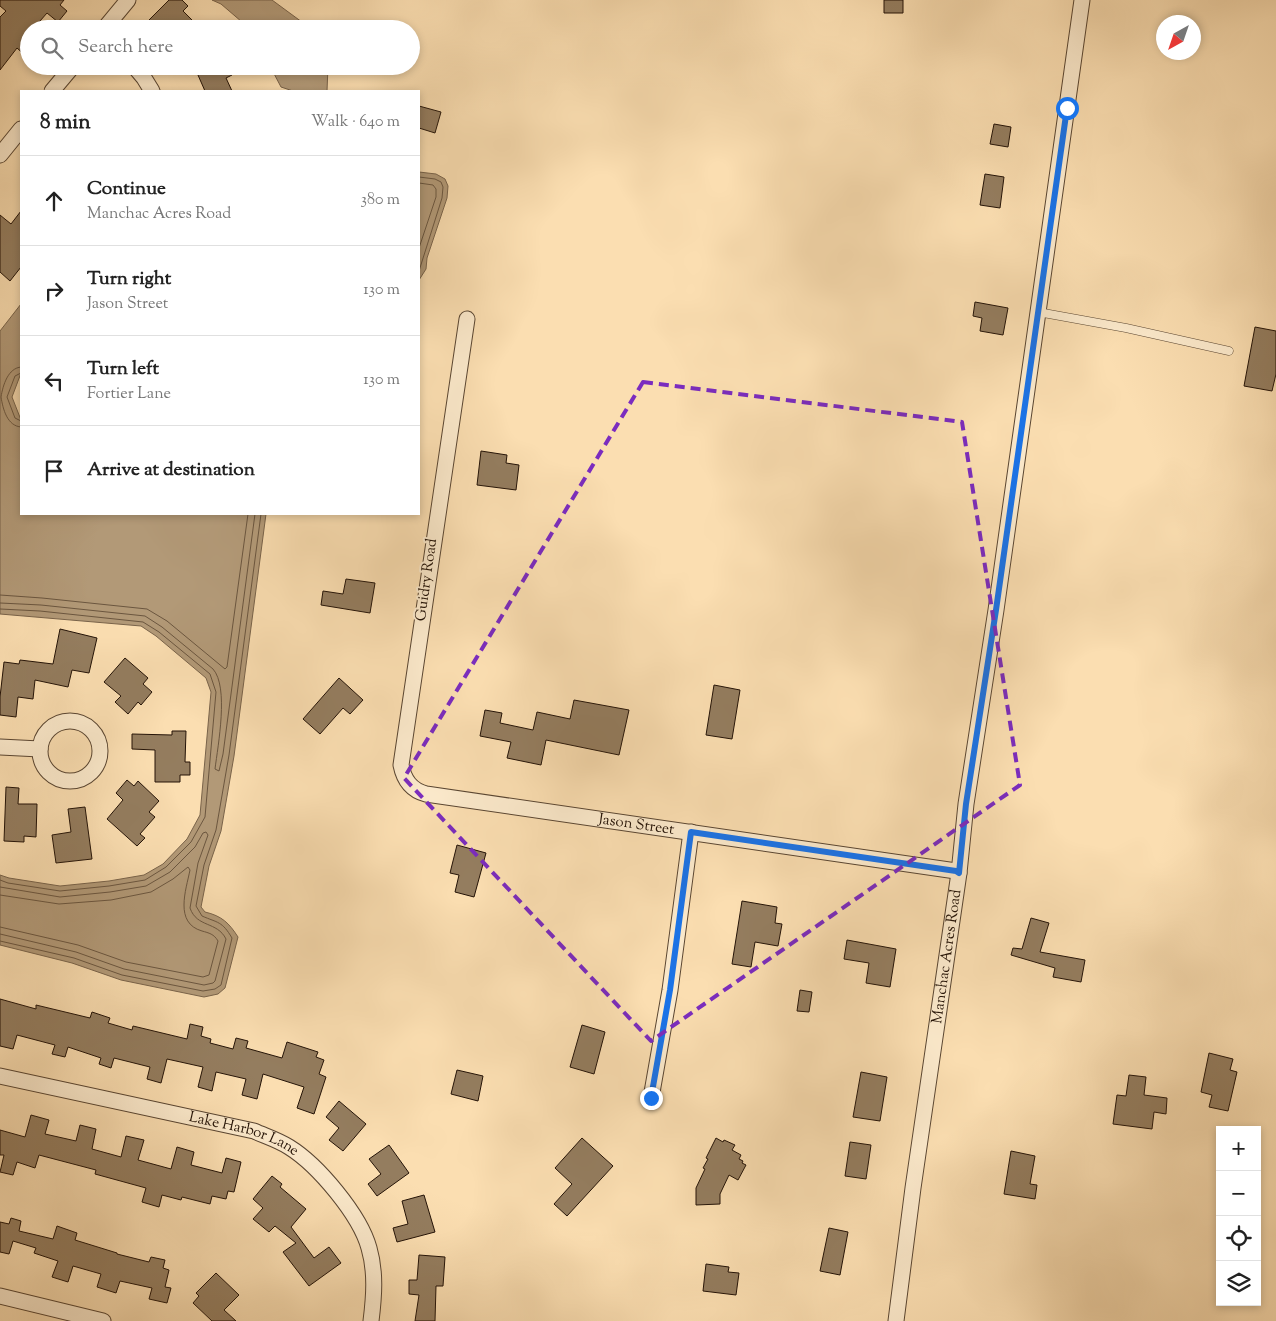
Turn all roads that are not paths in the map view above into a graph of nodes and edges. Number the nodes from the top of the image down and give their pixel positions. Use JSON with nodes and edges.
{"nodes":[{"id":1,"x":128,"y":0,"type":"edge"},
{"id":2,"x":1082,"y":0,"type":"edge"},
{"id":3,"x":111,"y":20,"type":"edge"},
{"id":4,"x":65,"y":75,"type":"edge"},
{"id":5,"x":142,"y":75,"type":"edge"},
{"id":6,"x":53,"y":90,"type":"edge"},
{"id":7,"x":151,"y":90,"type":"edge"},
{"id":8,"x":20,"y":130,"type":"edge"},
{"id":9,"x":0,"y":155,"type":"edge"},
{"id":10,"x":1038,"y":312,"type":"junction"},
{"id":11,"x":467,"y":318,"type":"dead end"},
{"id":12,"x":1229,"y":351,"type":"dead end"},
{"id":13,"x":0,"y":747,"type":"edge"},
{"id":14,"x":40,"y":749,"type":"dead end"},
{"id":15,"x":406,"y":782,"type":"joint"},
{"id":16,"x":691,"y":832,"type":"junction"},
{"id":17,"x":959,"y":873,"type":"junction"},
{"id":18,"x":0,"y":1076,"type":"edge"},
{"id":19,"x":651,"y":1098,"type":"dead end"},
{"id":20,"x":0,"y":1296,"type":"edge"},
{"id":21,"x":103,"y":1321,"type":"edge"},
{"id":22,"x":371,"y":1321,"type":"edge"},
{"id":23,"x":896,"y":1321,"type":"edge"}],
"edges":[{"from":1,"to":3,"type":"street"},
{"from":2,"to":10,"type":"street","name":"Manchac Acres Road"},
{"from":4,"to":6,"type":"street"},
{"from":5,"to":7,"type":"street"},
{"from":8,"to":9,"type":"street"},
{"from":10,"to":12,"type":"lane"},
{"from":10,"to":17,"type":"street","name":"Manchac Acres Road"},
{"from":11,"to":15,"type":"street","name":"Guidry Road"},
{"from":13,"to":14,"type":"street"},
{"from":15,"to":16,"type":"street","name":"Jason Street"},
{"from":16,"to":17,"type":"street","name":"Jason Street"},
{"from":16,"to":19,"type":"street"},
{"from":17,"to":23,"type":"street","name":"Manchac Acres Road"},
{"from":18,"to":22,"type":"street","name":"Lake Harbor Lane"},
{"from":20,"to":21,"type":"street"}]}
